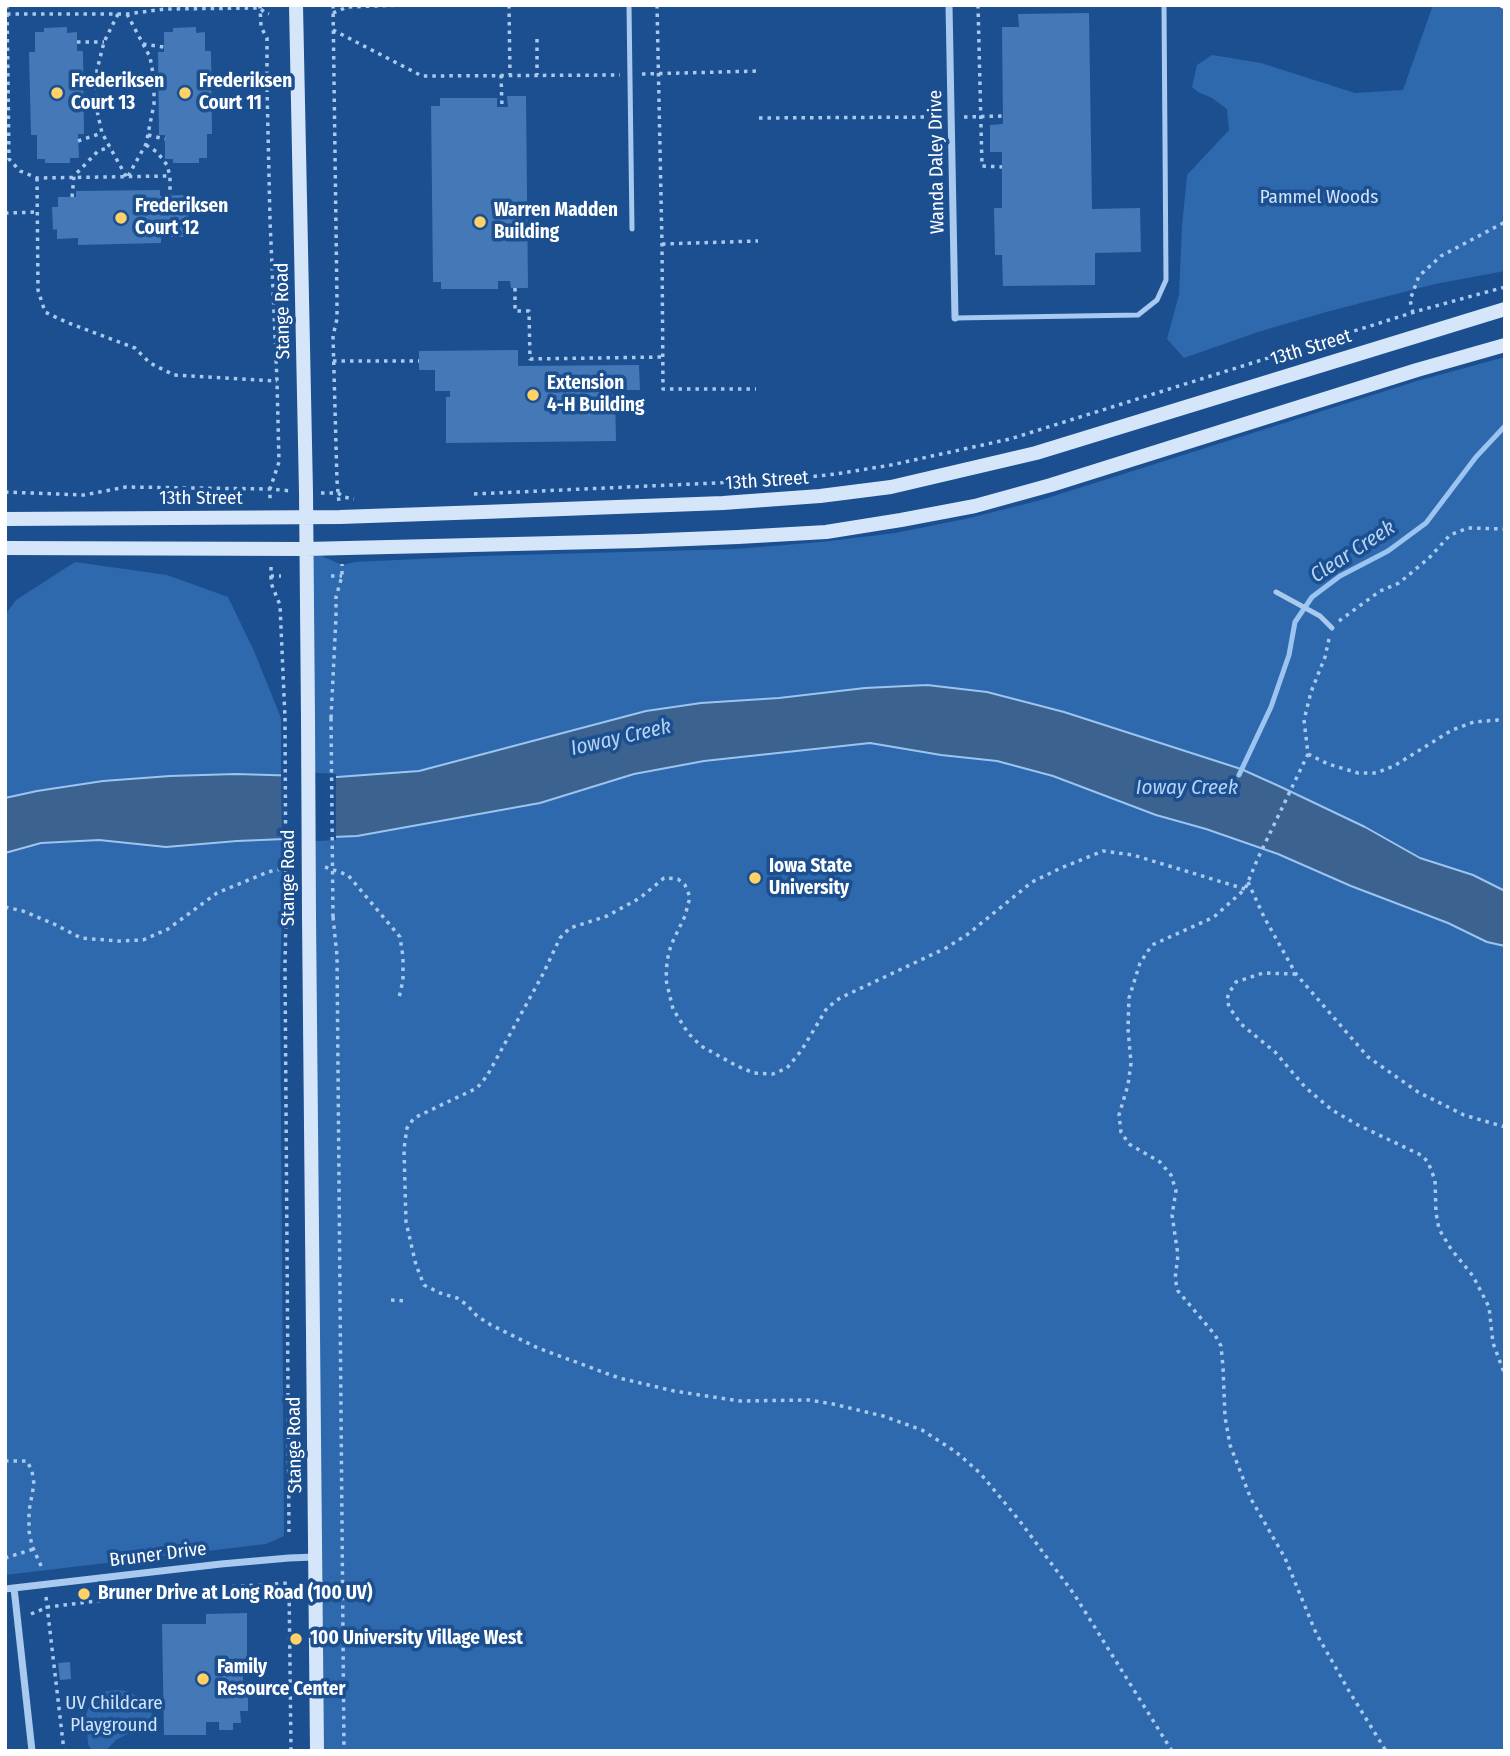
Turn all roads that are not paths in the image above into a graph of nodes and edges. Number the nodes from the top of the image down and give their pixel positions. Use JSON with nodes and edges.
{"nodes":[{"id":1,"x":296,"y":5,"type":"edge"},
{"id":2,"x":629,"y":5,"type":"edge"},
{"id":3,"x":949,"y":5,"type":"edge"},
{"id":4,"x":1164,"y":5,"type":"edge"},
{"id":5,"x":632,"y":229,"type":"dead end"},
{"id":6,"x":1505,"y":309,"type":"edge"},
{"id":7,"x":956,"y":318,"type":"joint"},
{"id":8,"x":1505,"y":345,"type":"edge"},
{"id":9,"x":306,"y":517,"type":"junction"},
{"id":10,"x":5,"y":519,"type":"edge"},
{"id":11,"x":5,"y":548,"type":"edge"},
{"id":12,"x":306,"y":549,"type":"junction"},
{"id":13,"x":1276,"y":592,"type":"dead end"},
{"id":14,"x":1332,"y":628,"type":"road end"},
{"id":15,"x":315,"y":1558,"type":"junction"},
{"id":16,"x":10,"y":1589,"type":"edge"},
{"id":17,"x":32,"y":1751,"type":"edge"},
{"id":18,"x":317,"y":1751,"type":"edge"}],
"edges":[{"from":1,"to":9,"type":"main road","name":"Stange Road"},
{"from":2,"to":5,"type":"lane"},
{"from":3,"to":7,"type":"street","name":"Wanda Daley Drive"},
{"from":4,"to":7,"type":"lane"},
{"from":6,"to":9,"type":"main road","name":"13th Street"},
{"from":8,"to":12,"type":"main road"},
{"from":9,"to":10,"type":"main road","name":"13th Street"},
{"from":9,"to":12,"type":"main road","name":"Stange Road"},
{"from":11,"to":12,"type":"main road"},
{"from":12,"to":15,"type":"main road","name":"Stange Road","bridge":true},
{"from":13,"to":14,"type":"lane"},
{"from":15,"to":16,"type":"street","name":"Bruner Drive"},
{"from":15,"to":18,"type":"main road","name":"Stange Road"},
{"from":16,"to":17,"type":"street"}]}
